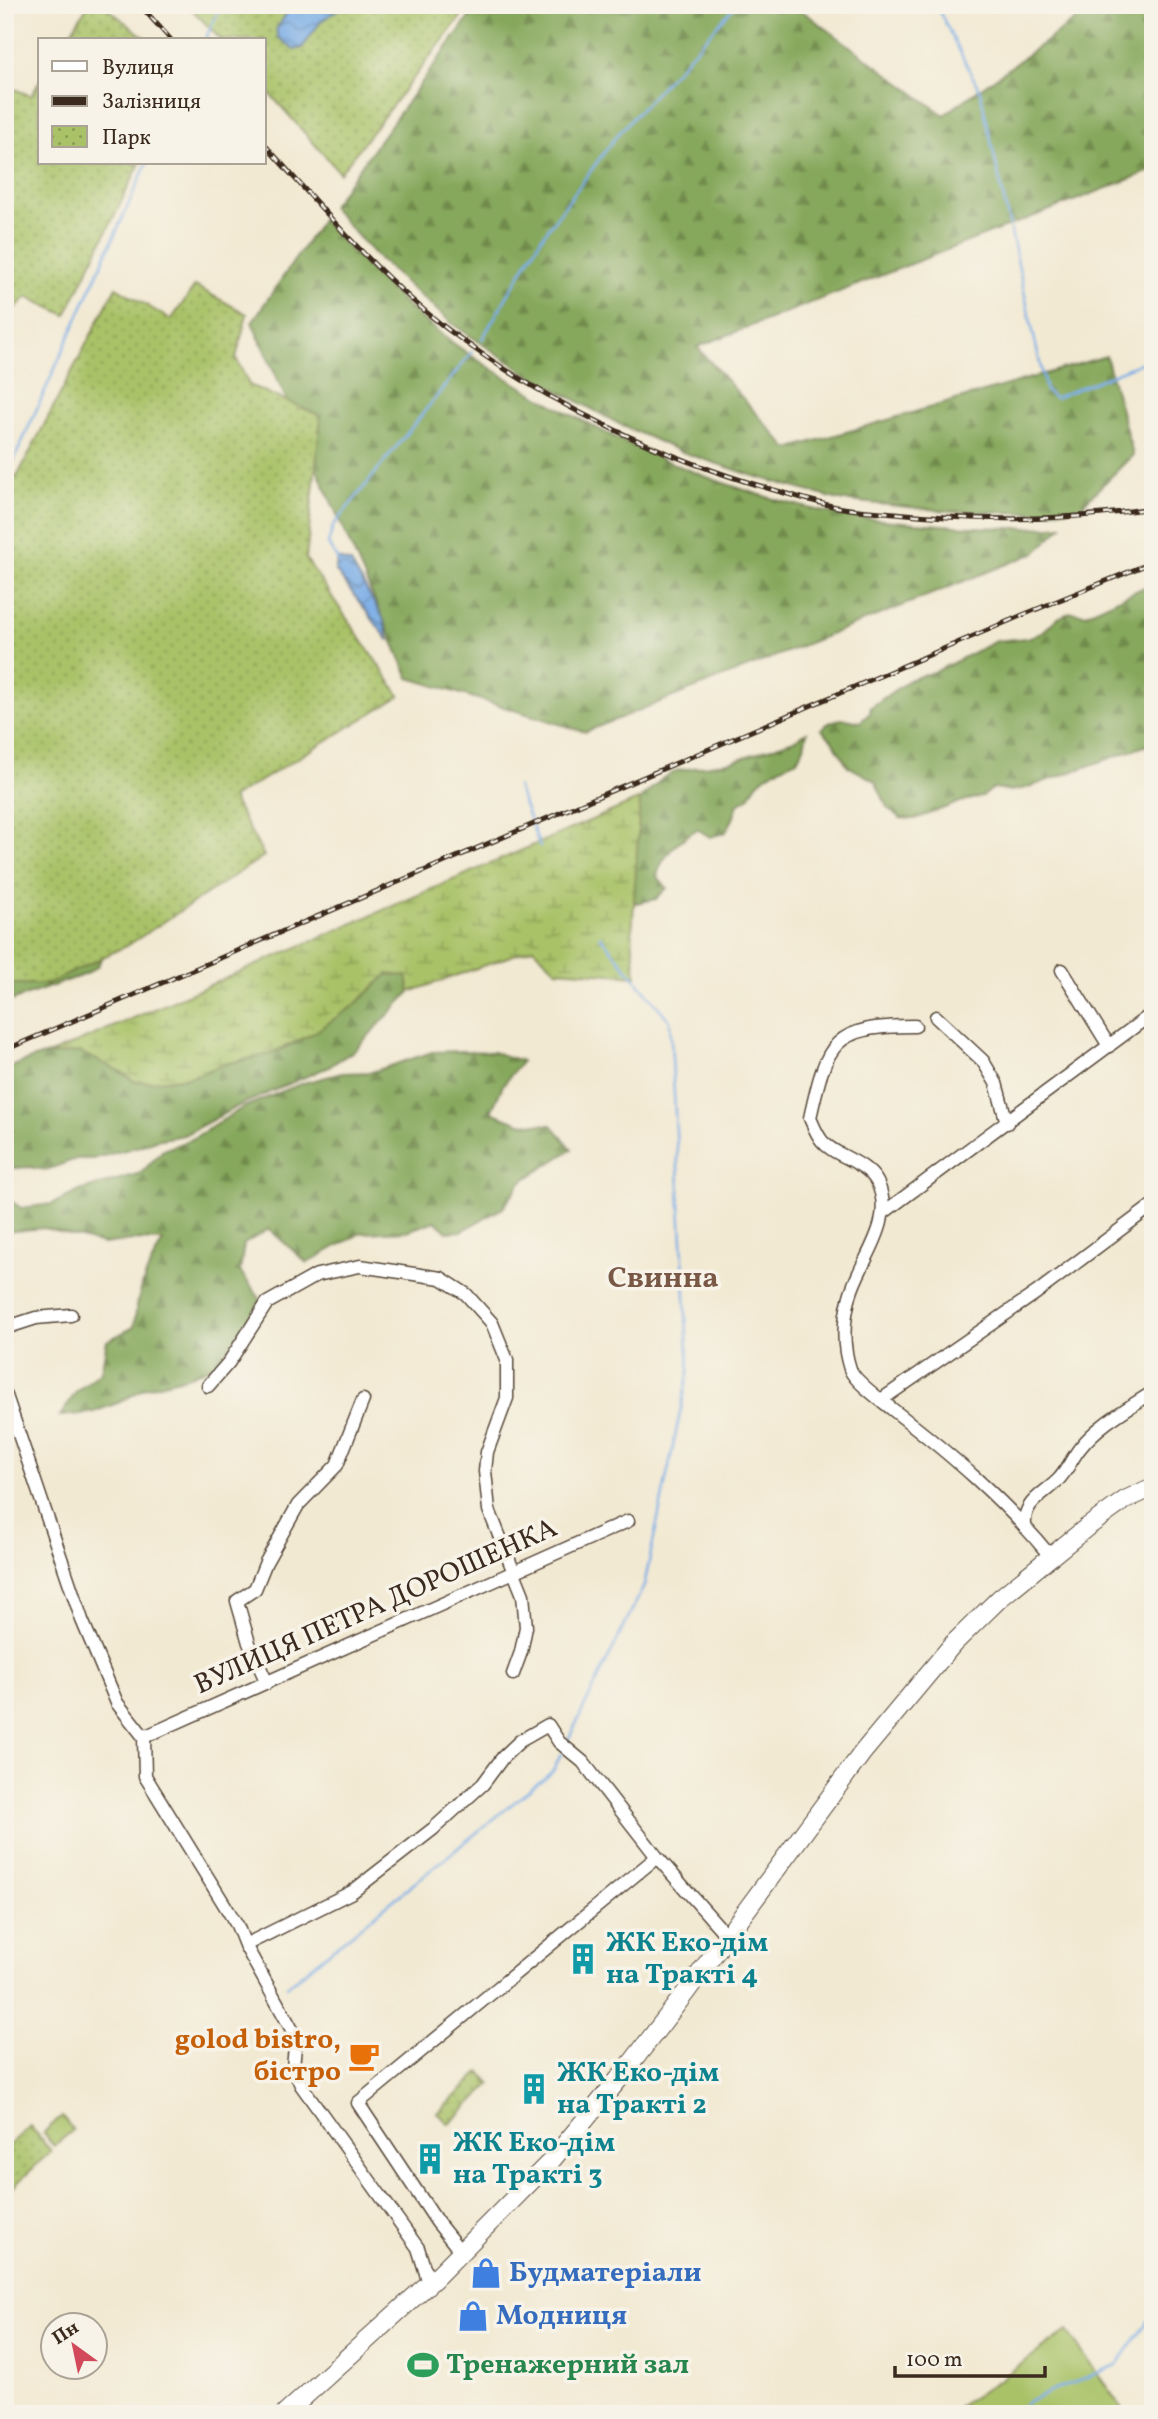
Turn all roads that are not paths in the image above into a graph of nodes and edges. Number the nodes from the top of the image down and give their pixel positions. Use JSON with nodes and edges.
{"nodes":[{"id":1,"x":1062,"y":970,"type":"dead end"},
{"id":2,"x":1153,"y":1013,"type":"edge"},
{"id":3,"x":936,"y":1017,"type":"dead end"},
{"id":4,"x":915,"y":1026,"type":"dead end"},
{"id":5,"x":1109,"y":1046,"type":"junction"},
{"id":6,"x":1007,"y":1123,"type":"junction"},
{"id":7,"x":1153,"y":1205,"type":"edge"},
{"id":8,"x":883,"y":1213,"type":"junction"},
{"id":9,"x":71,"y":1315,"type":"dead end"},
{"id":10,"x":5,"y":1328,"type":"edge"},
{"id":11,"x":208,"y":1386,"type":"dead end"},
{"id":12,"x":5,"y":1392,"type":"edge"},
{"id":13,"x":1153,"y":1392,"type":"edge"},
{"id":14,"x":363,"y":1400,"type":"dead end"},
{"id":15,"x":881,"y":1400,"type":"junction"},
{"id":16,"x":1153,"y":1487,"type":"edge"},
{"id":17,"x":628,"y":1521,"type":"dead end"},
{"id":18,"x":1025,"y":1525,"type":"junction"},
{"id":19,"x":1051,"y":1557,"type":"junction"},
{"id":20,"x":515,"y":1572,"type":"junction"},
{"id":21,"x":513,"y":1674,"type":"dead end"},
{"id":22,"x":267,"y":1683,"type":"junction"},
{"id":23,"x":144,"y":1737,"type":"junction"},
{"id":24,"x":657,"y":1857,"type":"junction"},
{"id":25,"x":727,"y":1936,"type":"junction"},
{"id":26,"x":245,"y":1945,"type":"junction"},
{"id":27,"x":460,"y":2252,"type":"junction"},
{"id":28,"x":432,"y":2281,"type":"junction"},
{"id":29,"x":285,"y":2414,"type":"edge"}],
"edges":[{"from":1,"to":5,"type":"street"},
{"from":2,"to":5,"type":"street"},
{"from":3,"to":6,"type":"street"},
{"from":4,"to":8,"type":"street"},
{"from":5,"to":6,"type":"street"},
{"from":6,"to":8,"type":"street"},
{"from":7,"to":15,"type":"street"},
{"from":8,"to":15,"type":"street"},
{"from":9,"to":10,"type":"street"},
{"from":11,"to":20,"type":"street"},
{"from":12,"to":23,"type":"street"},
{"from":13,"to":18,"type":"street"},
{"from":14,"to":22,"type":"street"},
{"from":15,"to":18,"type":"street"},
{"from":16,"to":19,"type":"main road"},
{"from":17,"to":20,"type":"street","name":"ВУЛИЦЯ ПЕТРА ДОРОШЕНКА"},
{"from":18,"to":19,"type":"street"},
{"from":19,"to":25,"type":"main road"},
{"from":20,"to":21,"type":"street"},
{"from":20,"to":22,"type":"street","name":"ВУЛИЦЯ ПЕТРА ДОРОШЕНКА"},
{"from":22,"to":23,"type":"street","name":"ВУЛИЦЯ ПЕТРА ДОРОШЕНКА"},
{"from":23,"to":26,"type":"street"},
{"from":24,"to":25,"type":"street"},
{"from":24,"to":26,"type":"street"},
{"from":24,"to":27,"type":"street"},
{"from":25,"to":27,"type":"main road"},
{"from":26,"to":28,"type":"street"},
{"from":27,"to":28,"type":"main road"},
{"from":28,"to":29,"type":"main road"}]}
